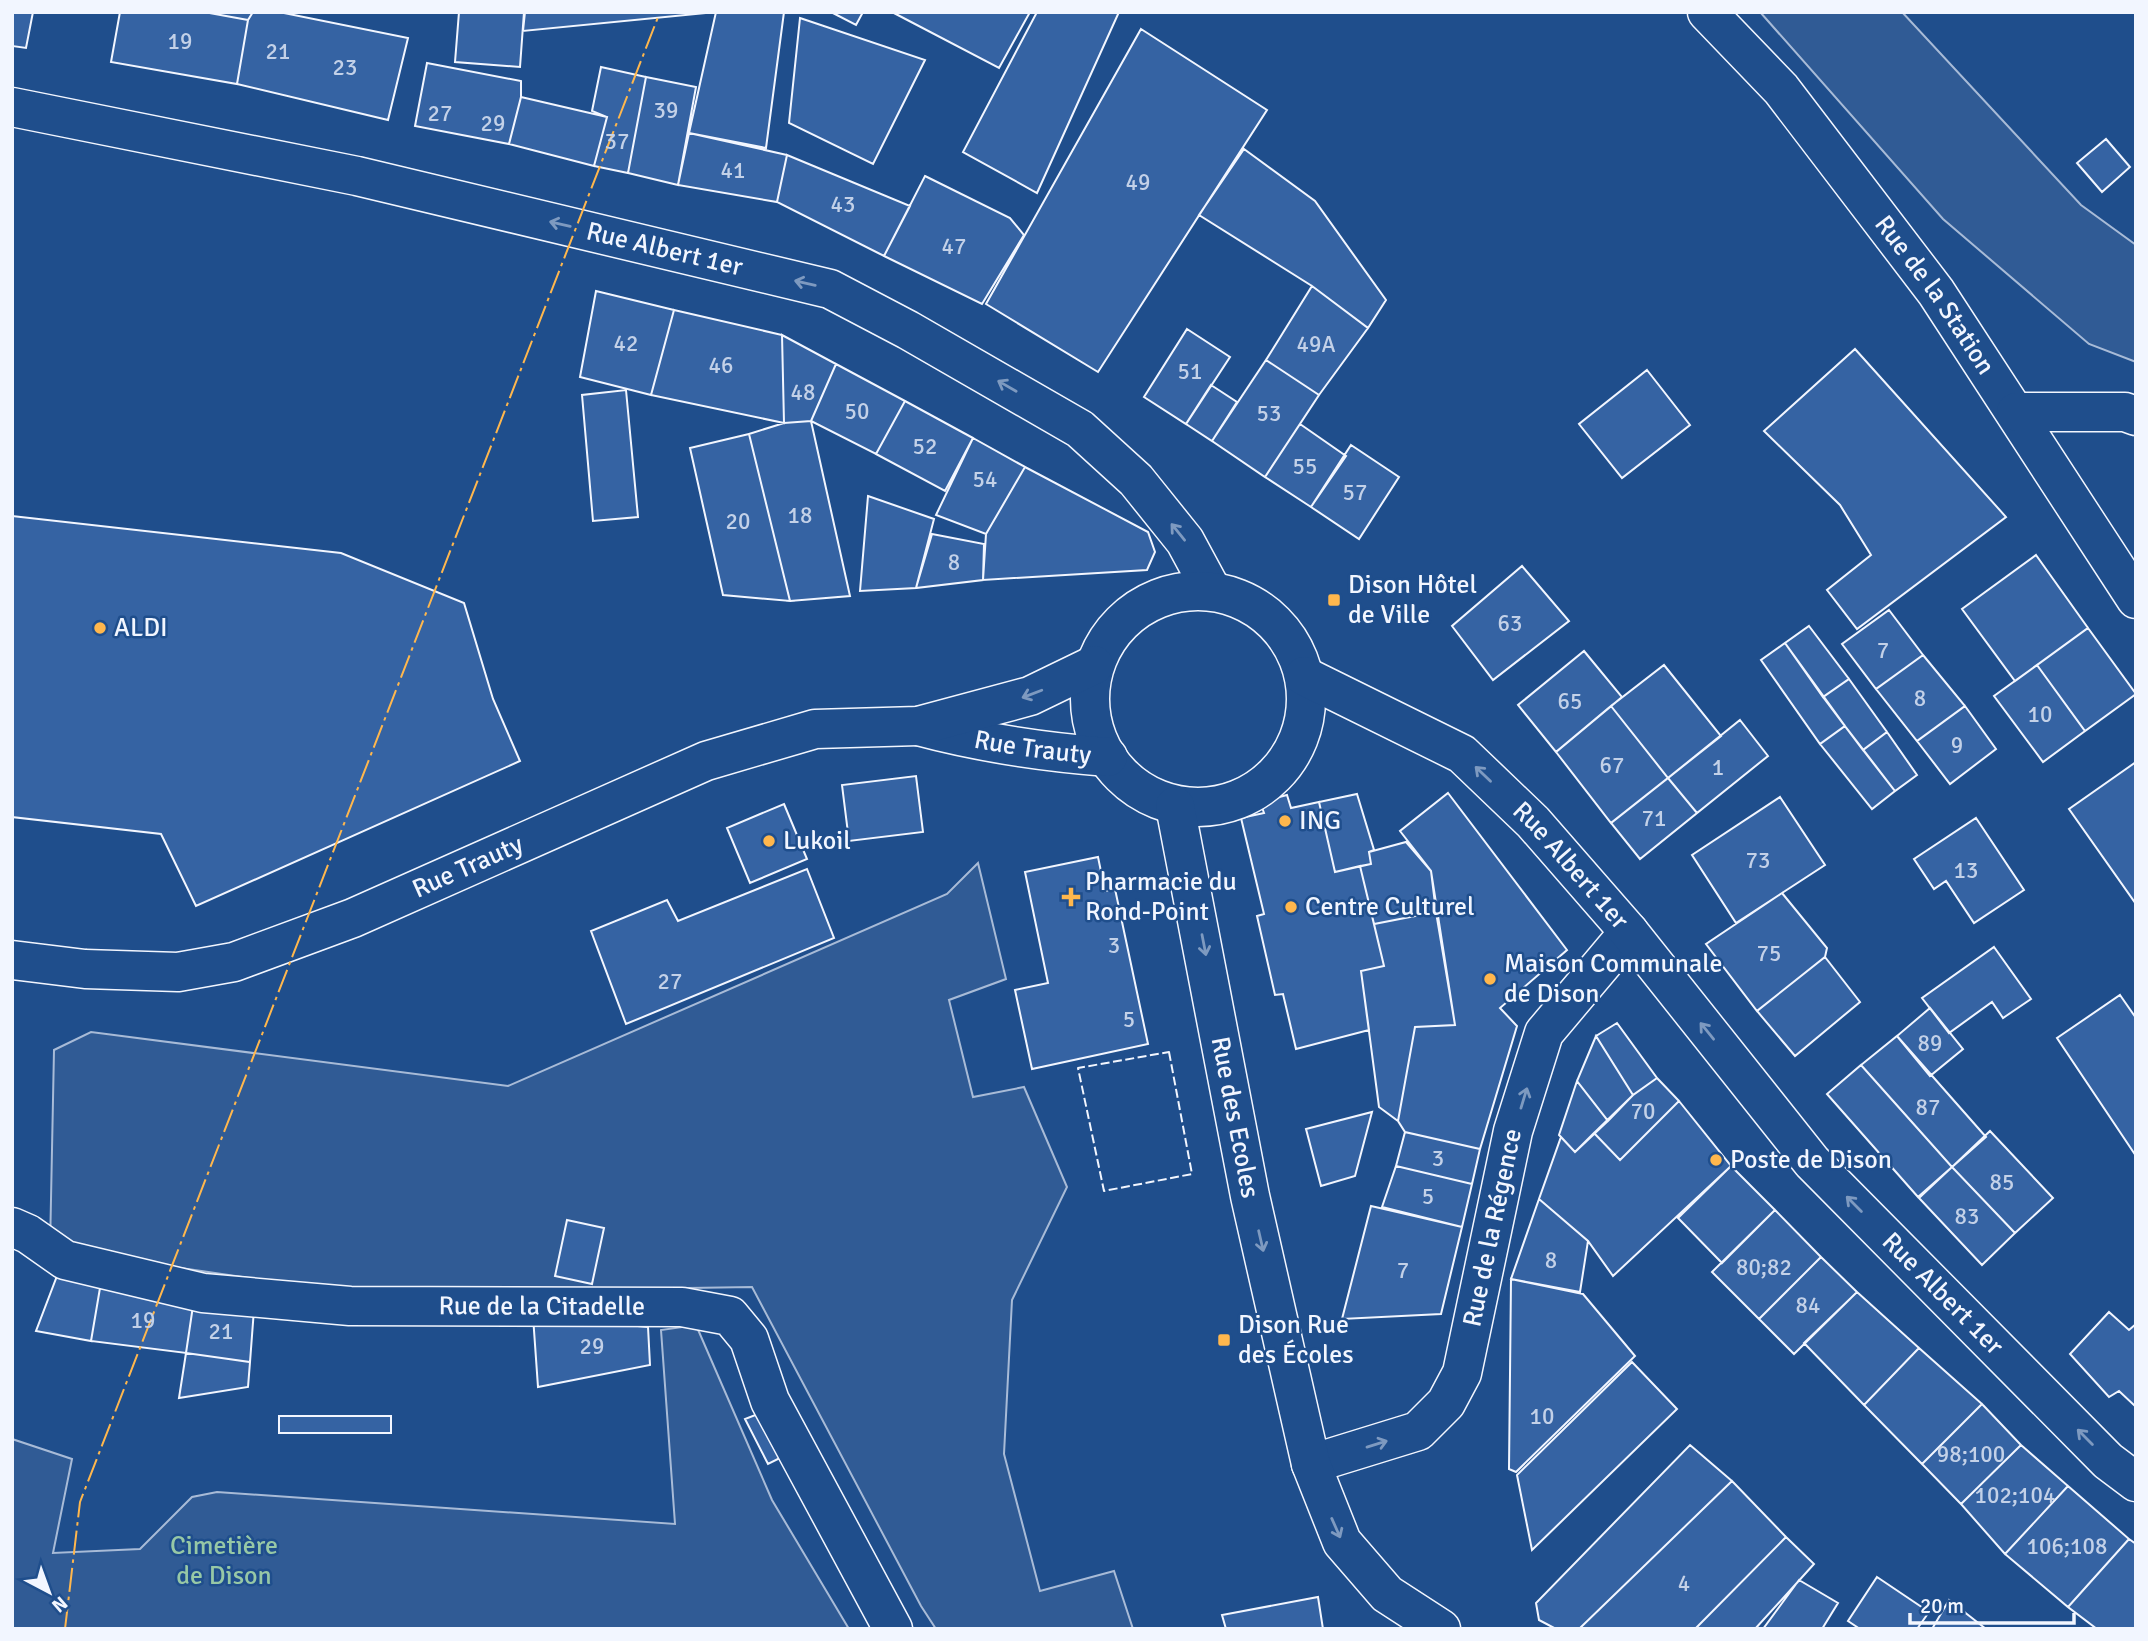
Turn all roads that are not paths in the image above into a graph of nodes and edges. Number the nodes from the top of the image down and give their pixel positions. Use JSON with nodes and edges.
{"nodes":[{"id":1,"x":1707,"y":12,"type":"edge"},
{"id":2,"x":12,"y":107,"type":"edge"},
{"id":3,"x":2016,"y":412,"type":"junction"},
{"id":4,"x":2136,"y":416,"type":"edge"},
{"id":5,"x":1212,"y":591,"type":"junction"},
{"id":6,"x":2136,"y":599,"type":"edge"},
{"id":7,"x":1094,"y":665,"type":"junction"},
{"id":8,"x":1304,"y":676,"type":"junction"},
{"id":9,"x":918,"y":726,"type":"junction"},
{"id":10,"x":1108,"y":757,"type":"junction"},
{"id":11,"x":1175,"y":806,"type":"junction"},
{"id":12,"x":1629,"y":932,"type":"junction"},
{"id":13,"x":12,"y":960,"type":"edge"},
{"id":14,"x":12,"y":1227,"type":"edge"},
{"id":15,"x":1311,"y":1464,"type":"junction"},
{"id":16,"x":2136,"y":1482,"type":"edge"},
{"id":17,"x":893,"y":1629,"type":"edge"},
{"id":18,"x":1441,"y":1629,"type":"edge"}],
"edges":[{"from":1,"to":3,"type":"main road","name":"Rue de la Station"},
{"from":5,"to":2,"type":"main road","name":"Rue Albert 1er","one_way":true},
{"from":3,"to":4,"type":"main road"},
{"from":3,"to":6,"type":"main road","name":"Rue de la Station"},
{"from":5,"to":7,"type":"main road","name":"Rue Trauty"},
{"from":5,"to":8,"type":"main road","name":"Rue Trauty"},
{"from":7,"to":9,"type":"main road","name":"Rue Trauty","one_way":true},
{"from":7,"to":10,"type":"main road","name":"Rue Trauty"},
{"from":8,"to":11,"type":"main road","name":"Rue Trauty"},
{"from":12,"to":8,"type":"main road","name":"Rue Albert 1er","one_way":true},
{"from":9,"to":10,"type":"main road","name":"Rue Trauty"},
{"from":9,"to":13,"type":"main road","name":"Rue Trauty"},
{"from":10,"to":11,"type":"main road","name":"Rue Trauty"},
{"from":11,"to":15,"type":"main road","name":"Rue des Ecoles","one_way":true},
{"from":15,"to":12,"type":"main road","name":"Rue de la Régence","one_way":true},
{"from":16,"to":12,"type":"main road","name":"Rue Albert 1er","one_way":true},
{"from":14,"to":17,"type":"main road","name":"Rue de la Citadelle"},
{"from":15,"to":18,"type":"main road","one_way":true}]}
